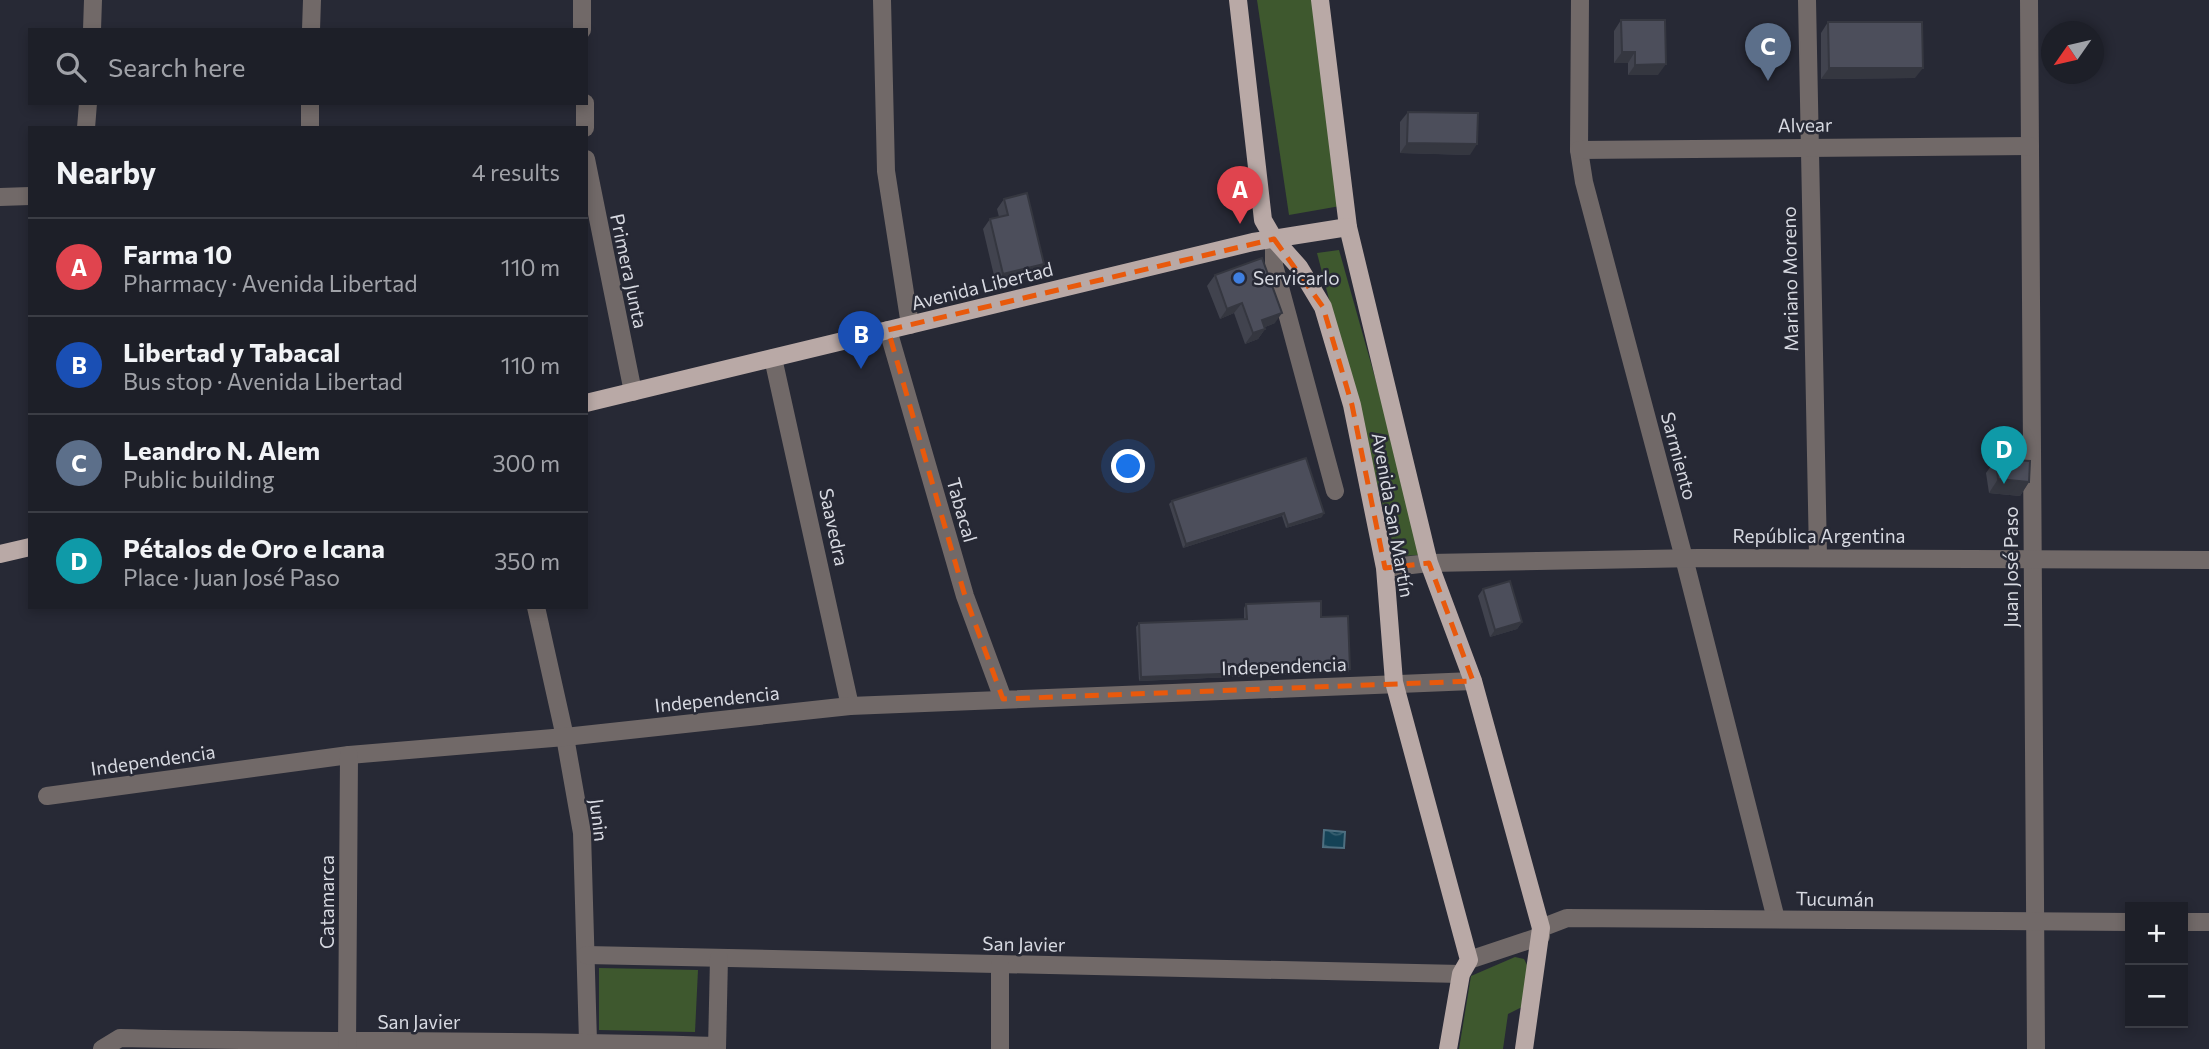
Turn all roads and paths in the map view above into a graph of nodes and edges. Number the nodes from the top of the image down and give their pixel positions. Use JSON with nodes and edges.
{"nodes":[{"id":1,"x":93,"y":0,"type":"edge"},
{"id":2,"x":312,"y":0,"type":"edge"},
{"id":3,"x":582,"y":0,"type":"edge"},
{"id":4,"x":882,"y":0,"type":"edge"},
{"id":5,"x":1238,"y":0,"type":"edge"},
{"id":6,"x":1320,"y":0,"type":"edge"},
{"id":7,"x":1580,"y":0,"type":"edge"},
{"id":8,"x":1807,"y":0,"type":"edge"},
{"id":9,"x":2029,"y":0,"type":"edge"},
{"id":10,"x":92,"y":28,"type":"edge"},
{"id":11,"x":311,"y":28,"type":"edge"},
{"id":12,"x":582,"y":28,"type":"edge"},
{"id":13,"x":88,"y":105,"type":"edge"},
{"id":14,"x":310,"y":105,"type":"edge"},
{"id":15,"x":585,"y":105,"type":"edge"},
{"id":16,"x":86,"y":126,"type":"edge"},
{"id":17,"x":310,"y":126,"type":"edge"},
{"id":18,"x":585,"y":126,"type":"edge"},
{"id":19,"x":1808,"y":145,"type":"junction"},
{"id":20,"x":2030,"y":146,"type":"junction"},
{"id":21,"x":1579,"y":150,"type":"junction"},
{"id":22,"x":588,"y":169,"type":"edge"},
{"id":23,"x":28,"y":196,"type":"edge"},
{"id":24,"x":0,"y":197,"type":"edge"},
{"id":25,"x":1348,"y":227,"type":"junction"},
{"id":26,"x":1274,"y":239,"type":"junction"},
{"id":27,"x":910,"y":325,"type":"junction"},
{"id":28,"x":888,"y":330,"type":"junction"},
{"id":29,"x":773,"y":358,"type":"junction"},
{"id":30,"x":633,"y":392,"type":"junction"},
{"id":31,"x":588,"y":403,"type":"edge"},
{"id":32,"x":1335,"y":491,"type":"dead end"},
{"id":33,"x":28,"y":547,"type":"edge"},
{"id":34,"x":0,"y":554,"type":"edge"},
{"id":35,"x":1818,"y":556,"type":"junction"},
{"id":36,"x":2031,"y":557,"type":"junction"},
{"id":37,"x":1684,"y":558,"type":"junction"},
{"id":38,"x":2209,"y":560,"type":"edge"},
{"id":39,"x":1429,"y":563,"type":"junction"},
{"id":40,"x":1385,"y":568,"type":"junction"},
{"id":41,"x":536,"y":609,"type":"edge"},
{"id":42,"x":1473,"y":681,"type":"junction"},
{"id":43,"x":1394,"y":682,"type":"junction"},
{"id":44,"x":1003,"y":699,"type":"junction"},
{"id":45,"x":850,"y":706,"type":"junction"},
{"id":46,"x":565,"y":737,"type":"junction"},
{"id":47,"x":349,"y":755,"type":"junction"},
{"id":48,"x":47,"y":796,"type":"dead end"},
{"id":49,"x":1776,"y":919,"type":"junction"},
{"id":50,"x":2036,"y":922,"type":"junction"},
{"id":51,"x":2125,"y":922,"type":"edge"},
{"id":52,"x":2188,"y":922,"type":"edge"},
{"id":53,"x":2209,"y":922,"type":"edge"},
{"id":54,"x":1541,"y":932,"type":"junction"},
{"id":55,"x":586,"y":955,"type":"junction"},
{"id":56,"x":719,"y":958,"type":"junction"},
{"id":57,"x":1000,"y":964,"type":"junction"},
{"id":58,"x":1465,"y":967,"type":"junction"},
{"id":59,"x":588,"y":1042,"type":"junction"},
{"id":60,"x":347,"y":1046,"type":"edge"},
{"id":61,"x":717,"y":1048,"type":"edge"},
{"id":62,"x":102,"y":1049,"type":"edge"},
{"id":63,"x":1000,"y":1049,"type":"edge"},
{"id":64,"x":1448,"y":1049,"type":"edge"},
{"id":65,"x":1524,"y":1049,"type":"edge"},
{"id":66,"x":2036,"y":1049,"type":"edge"}],
"edges":[{"from":1,"to":10,"type":"street"},
{"from":2,"to":11,"type":"street"},
{"from":3,"to":12,"type":"street"},
{"from":4,"to":27,"type":"street"},
{"from":5,"to":26,"type":"main road","name":"Avenida San Martín"},
{"from":6,"to":25,"type":"main road","name":"Avenida San Martín"},
{"from":7,"to":21,"type":"street","name":"Sarmiento"},
{"from":8,"to":19,"type":"street","name":"Mariano Moreno"},
{"from":9,"to":20,"type":"street","name":"Juan José Paso"},
{"from":13,"to":16,"type":"street"},
{"from":14,"to":17,"type":"street"},
{"from":15,"to":18,"type":"street"},
{"from":19,"to":20,"type":"street","name":"Alvear"},
{"from":19,"to":21,"type":"street","name":"Alvear"},
{"from":19,"to":35,"type":"street","name":"Mariano Moreno"},
{"from":20,"to":36,"type":"street","name":"Juan José Paso"},
{"from":21,"to":37,"type":"street","name":"Sarmiento"},
{"from":22,"to":30,"type":"street","name":"Primera Junta"},
{"from":23,"to":24,"type":"street"},
{"from":25,"to":26,"type":"main road","name":"Avenida Libertad"},
{"from":25,"to":39,"type":"main road","name":"Avenida San Martín"},
{"from":26,"to":27,"type":"main road","name":"Avenida Libertad"},
{"from":26,"to":32,"type":"street"},
{"from":26,"to":40,"type":"main road","name":"Avenida San Martín"},
{"from":27,"to":28,"type":"main road","name":"Avenida Libertad"},
{"from":28,"to":29,"type":"main road","name":"Avenida Libertad"},
{"from":28,"to":44,"type":"street","name":"Tabacal"},
{"from":29,"to":30,"type":"main road","name":"Avenida Libertad"},
{"from":29,"to":45,"type":"street","name":"Saavedra"},
{"from":30,"to":31,"type":"main road","name":"Avenida Libertad"},
{"from":33,"to":34,"type":"main road"},
{"from":35,"to":36,"type":"street","name":"República Argentina"},
{"from":35,"to":37,"type":"street","name":"República Argentina"},
{"from":36,"to":38,"type":"street","name":"República Argentina"},
{"from":36,"to":50,"type":"street","name":"Juan José Paso"},
{"from":37,"to":39,"type":"street","name":"República Argentina"},
{"from":37,"to":49,"type":"street","name":"Sarmiento"},
{"from":39,"to":40,"type":"street","name":"República Argentina"},
{"from":39,"to":42,"type":"main road","name":"Avenida San Martín"},
{"from":40,"to":43,"type":"main road","name":"Avenida San Martín"},
{"from":41,"to":46,"type":"street","name":"Junin"},
{"from":42,"to":43,"type":"street","name":"Independencia"},
{"from":42,"to":54,"type":"main road","name":"Avenida San Martín"},
{"from":43,"to":44,"type":"street","name":"Independencia"},
{"from":43,"to":58,"type":"main road","name":"Avenida San Martín"},
{"from":44,"to":45,"type":"street","name":"Independencia"},
{"from":45,"to":46,"type":"street","name":"Independencia"},
{"from":46,"to":47,"type":"street","name":"Independencia"},
{"from":46,"to":55,"type":"street","name":"Junin"},
{"from":47,"to":48,"type":"street","name":"Independencia"},
{"from":47,"to":60,"type":"street","name":"Catamarca"},
{"from":49,"to":50,"type":"street","name":"Tucumán"},
{"from":49,"to":54,"type":"street","name":"Tucumán"},
{"from":50,"to":51,"type":"street","name":"Tucumán"},
{"from":50,"to":66,"type":"street","name":"Juan José Paso"},
{"from":52,"to":53,"type":"street"},
{"from":54,"to":58,"type":"street","name":"Tucumán"},
{"from":54,"to":65,"type":"main road","name":"Avenida San Martín"},
{"from":55,"to":56,"type":"street","name":"San Javier"},
{"from":55,"to":59,"type":"street","name":"Junin"},
{"from":56,"to":57,"type":"street","name":"San Javier"},
{"from":56,"to":61,"type":"street"},
{"from":57,"to":58,"type":"street","name":"San Javier"},
{"from":57,"to":63,"type":"street"},
{"from":58,"to":64,"type":"main road","name":"Avenida San Martín"},
{"from":59,"to":60,"type":"street","name":"San Javier"},
{"from":59,"to":61,"type":"street","name":"San Javier"},
{"from":60,"to":62,"type":"street","name":"San Javier"}]}
